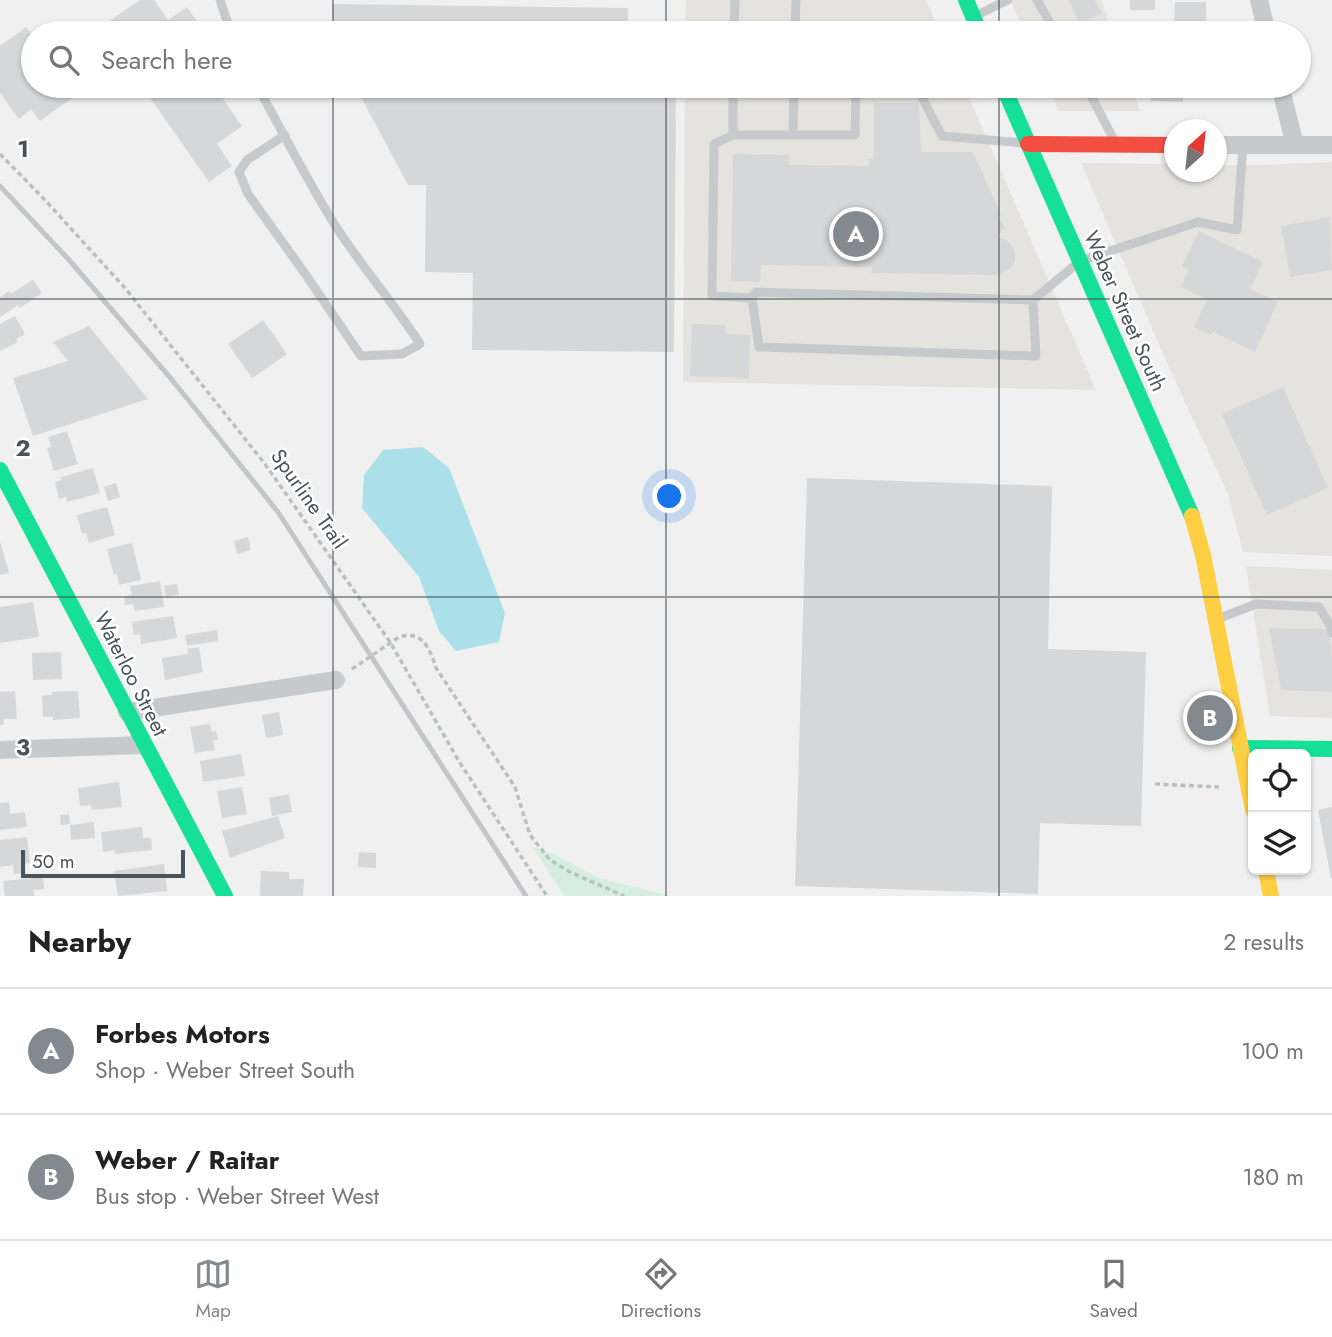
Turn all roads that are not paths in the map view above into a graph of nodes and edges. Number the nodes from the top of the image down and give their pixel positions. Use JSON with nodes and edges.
{"nodes":[{"id":1,"x":220,"y":0,"type":"edge"},
{"id":2,"x":735,"y":0,"type":"edge"},
{"id":3,"x":796,"y":0,"type":"edge"},
{"id":4,"x":966,"y":0,"type":"edge"},
{"id":5,"x":1008,"y":0,"type":"edge"},
{"id":6,"x":1037,"y":0,"type":"edge"},
{"id":7,"x":1259,"y":0,"type":"edge"},
{"id":8,"x":973,"y":17,"type":"junction"},
{"id":9,"x":228,"y":21,"type":"edge"},
{"id":10,"x":734,"y":21,"type":"edge"},
{"id":11,"x":795,"y":21,"type":"edge"},
{"id":12,"x":975,"y":21,"type":"edge"},
{"id":13,"x":1049,"y":21,"type":"edge"},
{"id":14,"x":1264,"y":21,"type":"edge"},
{"id":15,"x":264,"y":98,"type":"edge"},
{"id":16,"x":733,"y":98,"type":"edge"},
{"id":17,"x":794,"y":98,"type":"edge"},
{"id":18,"x":856,"y":98,"type":"edge"},
{"id":19,"x":922,"y":98,"type":"edge"},
{"id":20,"x":1009,"y":98,"type":"edge"},
{"id":21,"x":1093,"y":98,"type":"edge"},
{"id":22,"x":1283,"y":98,"type":"edge"},
{"id":23,"x":285,"y":135,"type":"junction"},
{"id":24,"x":733,"y":135,"type":"junction"},
{"id":25,"x":793,"y":135,"type":"junction"},
{"id":26,"x":1028,"y":144,"type":"junction"},
{"id":27,"x":1116,"y":145,"type":"junction"},
{"id":28,"x":1164,"y":145,"type":"edge"},
{"id":29,"x":1227,"y":145,"type":"edge"},
{"id":30,"x":1243,"y":145,"type":"junction"},
{"id":31,"x":1295,"y":145,"type":"junction"},
{"id":32,"x":1332,"y":145,"type":"edge"},
{"id":33,"x":1080,"y":261,"type":"junction"},
{"id":34,"x":752,"y":298,"type":"junction"},
{"id":35,"x":1033,"y":300,"type":"junction"},
{"id":36,"x":0,"y":470,"type":"edge"},
{"id":37,"x":1216,"y":620,"type":"junction"},
{"id":38,"x":1332,"y":633,"type":"edge"},
{"id":39,"x":336,"y":680,"type":"road end"},
{"id":40,"x":127,"y":712,"type":"junction"},
{"id":41,"x":143,"y":744,"type":"junction"},
{"id":42,"x":1240,"y":748,"type":"junction"},
{"id":43,"x":1332,"y":749,"type":"edge"},
{"id":44,"x":0,"y":750,"type":"edge"},
{"id":45,"x":1248,"y":786,"type":"edge"},
{"id":46,"x":1267,"y":875,"type":"edge"},
{"id":47,"x":225,"y":896,"type":"edge"},
{"id":48,"x":1271,"y":896,"type":"edge"}],
"edges":[{"from":1,"to":9,"type":"lane"},
{"from":2,"to":10,"type":"lane"},
{"from":3,"to":11,"type":"lane"},
{"from":4,"to":8,"type":"main road"},
{"from":5,"to":8,"type":"lane"},
{"from":6,"to":13,"type":"lane"},
{"from":7,"to":14,"type":"street"},
{"from":8,"to":12,"type":"main road"},
{"from":15,"to":23,"type":"lane"},
{"from":16,"to":24,"type":"lane"},
{"from":17,"to":25,"type":"lane"},
{"from":18,"to":25,"type":"lane"},
{"from":19,"to":26,"type":"lane"},
{"from":20,"to":26,"type":"main road","name":"Weber Street South"},
{"from":21,"to":27,"type":"lane"},
{"from":22,"to":31,"type":"street"},
{"from":23,"to":23,"type":"lane"},
{"from":24,"to":25,"type":"lane"},
{"from":24,"to":34,"type":"lane"},
{"from":26,"to":27,"type":"main road"},
{"from":26,"to":33,"type":"main road","name":"Weber Street South"},
{"from":27,"to":28,"type":"main road"},
{"from":29,"to":30,"type":"street"},
{"from":30,"to":31,"type":"street"},
{"from":30,"to":33,"type":"lane"},
{"from":31,"to":32,"type":"street"},
{"from":33,"to":35,"type":"lane"},
{"from":33,"to":37,"type":"main road","name":"Weber Street South"},
{"from":34,"to":35,"type":"lane"},
{"from":34,"to":35,"type":"lane"},
{"from":36,"to":40,"type":"main road","name":"Waterloo Street"},
{"from":37,"to":38,"type":"lane"},
{"from":37,"to":42,"type":"main road","name":"Weber Street South"},
{"from":39,"to":40,"type":"street"},
{"from":40,"to":41,"type":"main road","name":"Waterloo Street"},
{"from":41,"to":44,"type":"street"},
{"from":41,"to":47,"type":"main road","name":"Waterloo Street"},
{"from":42,"to":43,"type":"main road"},
{"from":42,"to":45,"type":"main road","name":"Weber Street South"},
{"from":46,"to":48,"type":"main road"}]}
